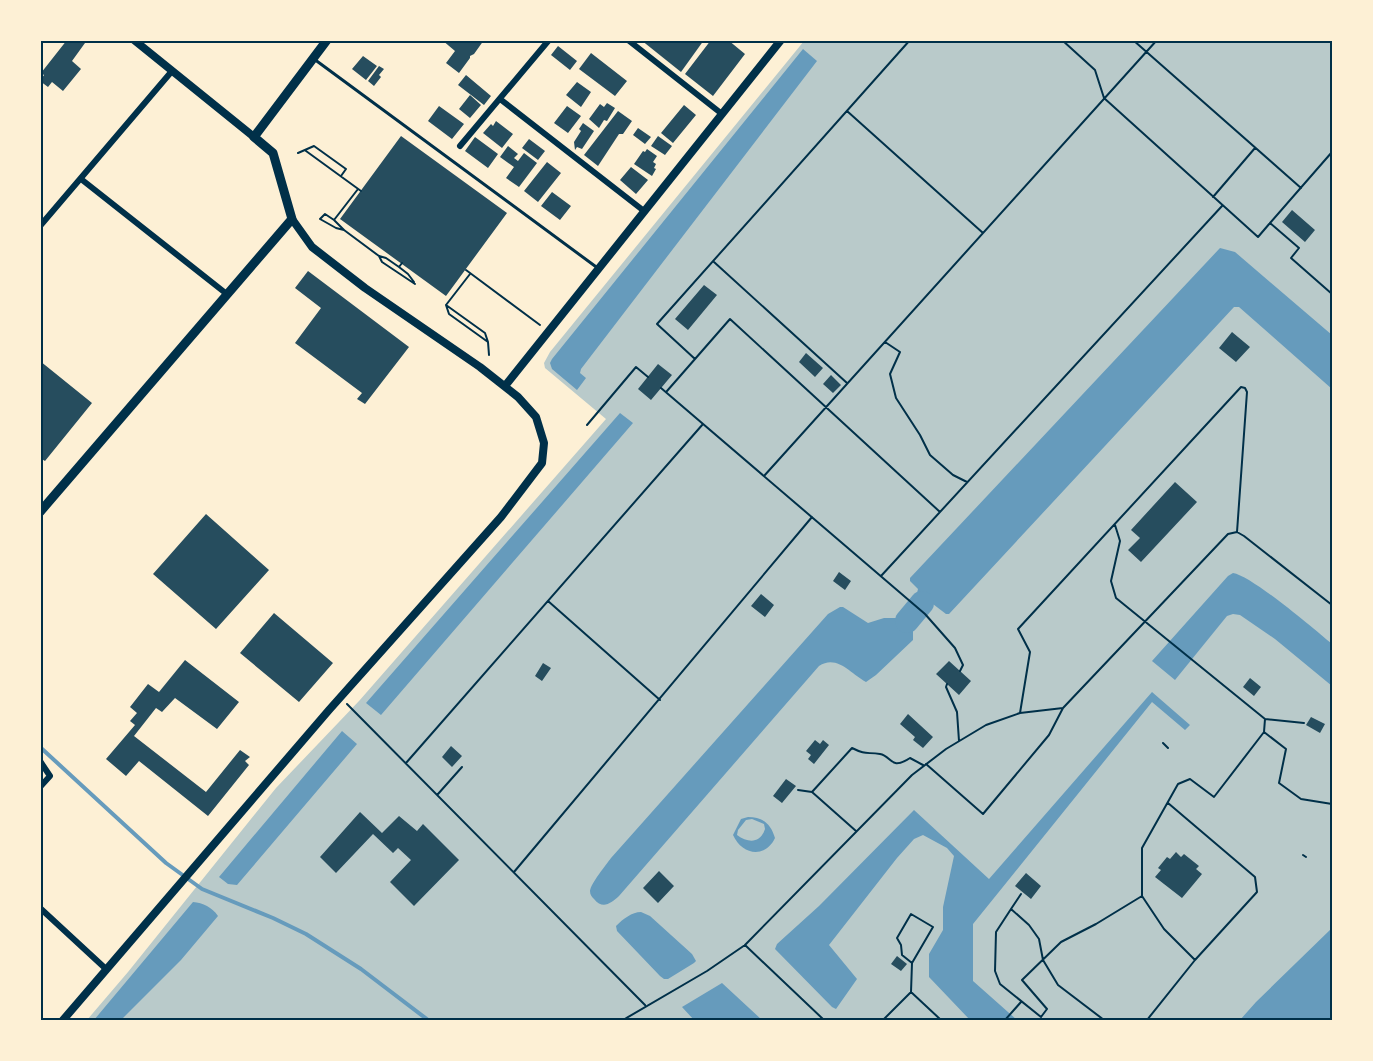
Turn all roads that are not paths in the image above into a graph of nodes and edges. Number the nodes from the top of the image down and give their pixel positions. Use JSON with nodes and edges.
{"nodes":[{"id":1,"x":134,"y":40,"type":"edge"},
{"id":2,"x":327,"y":40,"type":"edge"},
{"id":3,"x":628,"y":40,"type":"edge"},
{"id":4,"x":781,"y":40,"type":"edge"},
{"id":5,"x":545,"y":42,"type":"edge"},
{"id":6,"x":313,"y":58,"type":"junction"},
{"id":7,"x":172,"y":71,"type":"junction"},
{"id":8,"x":500,"y":99,"type":"junction"},
{"id":9,"x":722,"y":114,"type":"junction"},
{"id":10,"x":254,"y":137,"type":"junction"},
{"id":11,"x":460,"y":146,"type":"dead end"},
{"id":12,"x":81,"y":180,"type":"junction"},
{"id":13,"x":645,"y":211,"type":"junction"},
{"id":14,"x":292,"y":219,"type":"junction"},
{"id":15,"x":40,"y":226,"type":"edge"},
{"id":16,"x":599,"y":269,"type":"junction"},
{"id":17,"x":228,"y":295,"type":"junction"},
{"id":18,"x":505,"y":386,"type":"junction"},
{"id":19,"x":40,"y":512,"type":"edge"},
{"id":20,"x":40,"y":761,"type":"edge"},
{"id":21,"x":40,"y":787,"type":"edge"},
{"id":22,"x":40,"y":908,"type":"edge"},
{"id":23,"x":106,"y":969,"type":"junction"},
{"id":24,"x":63,"y":1020,"type":"edge"}],
"edges":[{"from":1,"to":7,"type":"street"},
{"from":2,"to":6,"type":"main road"},
{"from":3,"to":9,"type":"street"},
{"from":4,"to":9,"type":"street"},
{"from":5,"to":8,"type":"street"},
{"from":6,"to":10,"type":"main road"},
{"from":6,"to":16,"type":"lane"},
{"from":7,"to":10,"type":"street"},
{"from":7,"to":12,"type":"street"},
{"from":8,"to":11,"type":"street"},
{"from":8,"to":13,"type":"street"},
{"from":9,"to":13,"type":"street"},
{"from":10,"to":14,"type":"main road"},
{"from":12,"to":15,"type":"street"},
{"from":12,"to":17,"type":"street"},
{"from":13,"to":16,"type":"street"},
{"from":14,"to":17,"type":"main road"},
{"from":14,"to":18,"type":"street"},
{"from":16,"to":18,"type":"street"},
{"from":17,"to":19,"type":"main road"},
{"from":18,"to":23,"type":"street"},
{"from":20,"to":21,"type":"street"},
{"from":22,"to":23,"type":"street"},
{"from":23,"to":24,"type":"street"}]}
